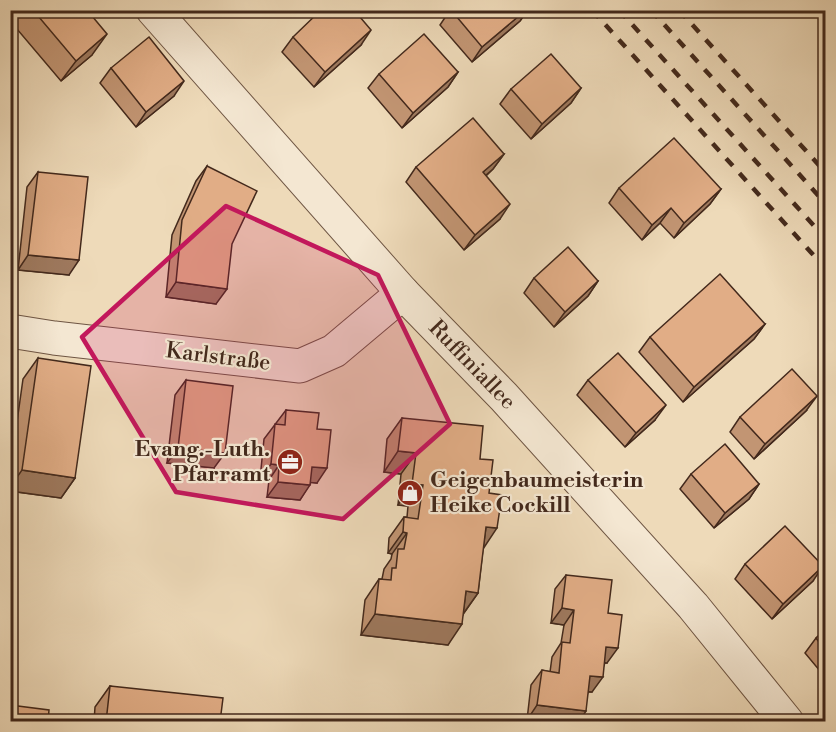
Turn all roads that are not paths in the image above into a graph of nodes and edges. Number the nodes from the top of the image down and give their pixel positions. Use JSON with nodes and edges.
{"nodes":[{"id":1,"x":153,"y":10,"type":"edge"},
{"id":2,"x":403,"y":293,"type":"junction"},
{"id":3,"x":10,"y":331,"type":"edge"},
{"id":4,"x":787,"y":722,"type":"edge"}],
"edges":[{"from":1,"to":2,"type":"street","name":"Ruffiniallee"},
{"from":2,"to":3,"type":"street","name":"Karlstraße"},
{"from":2,"to":4,"type":"street","name":"Ruffiniallee"}]}
